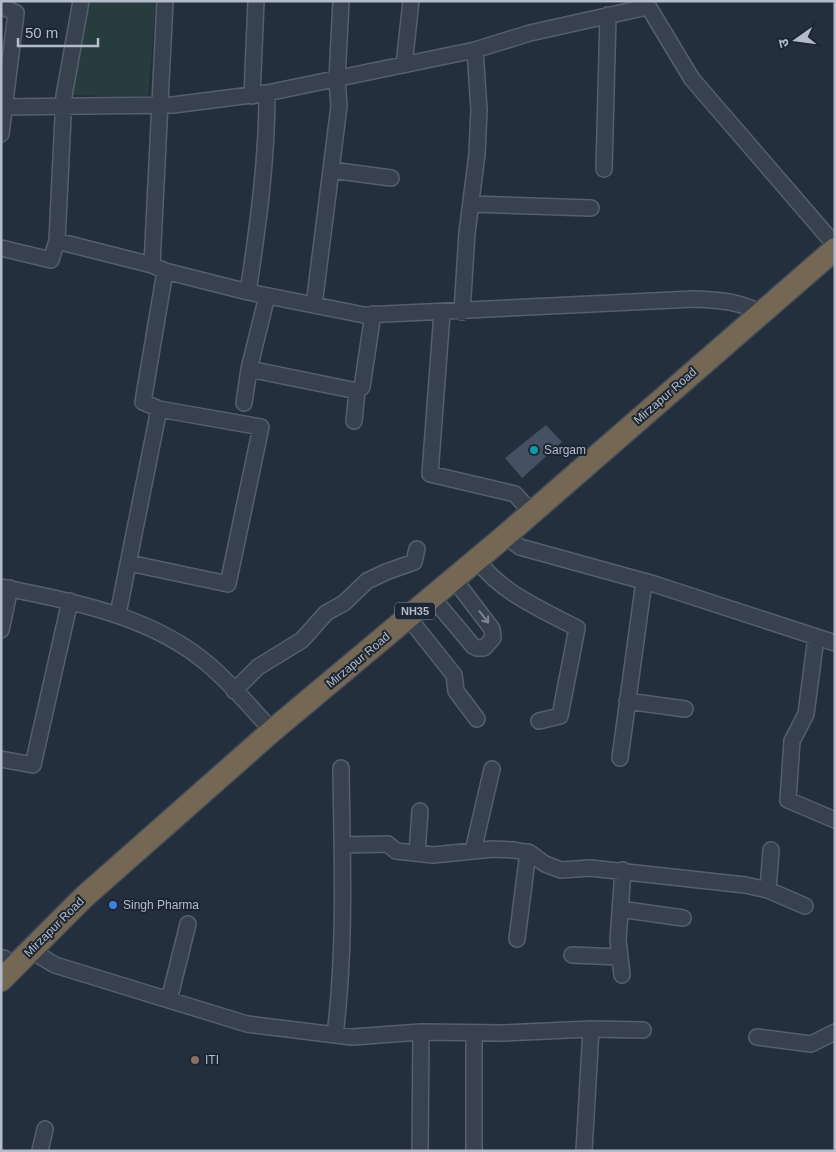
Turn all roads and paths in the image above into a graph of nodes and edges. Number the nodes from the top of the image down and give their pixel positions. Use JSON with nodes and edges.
{"nodes":[{"id":1,"x":81,"y":1,"type":"edge"},
{"id":2,"x":165,"y":1,"type":"edge"},
{"id":3,"x":256,"y":1,"type":"edge"},
{"id":4,"x":341,"y":1,"type":"edge"},
{"id":5,"x":411,"y":1,"type":"edge"},
{"id":6,"x":646,"y":4,"type":"edge"},
{"id":7,"x":1,"y":6,"type":"edge"},
{"id":8,"x":608,"y":14,"type":"junction"},
{"id":9,"x":475,"y":50,"type":"junction"},
{"id":10,"x":404,"y":65,"type":"junction"},
{"id":11,"x":337,"y":79,"type":"junction"},
{"id":12,"x":260,"y":94,"type":"junction"},
{"id":13,"x":64,"y":105,"type":"junction"},
{"id":14,"x":159,"y":106,"type":"junction"},
{"id":15,"x":4,"y":107,"type":"edge"},
{"id":16,"x":2,"y":133,"type":"edge"},
{"id":17,"x":604,"y":169,"type":"dead end"},
{"id":18,"x":331,"y":170,"type":"junction"},
{"id":19,"x":391,"y":178,"type":"dead end"},
{"id":20,"x":471,"y":204,"type":"junction"},
{"id":21,"x":591,"y":208,"type":"dead end"},
{"id":22,"x":57,"y":241,"type":"junction"},
{"id":23,"x":833,"y":241,"type":"edge"},
{"id":24,"x":1,"y":248,"type":"edge"},
{"id":25,"x":158,"y":268,"type":"junction"},
{"id":26,"x":248,"y":292,"type":"junction"},
{"id":27,"x":267,"y":296,"type":"junction"},
{"id":28,"x":314,"y":305,"type":"junction"},
{"id":29,"x":756,"y":310,"type":"junction"},
{"id":30,"x":462,"y":312,"type":"junction"},
{"id":31,"x":442,"y":313,"type":"junction"},
{"id":32,"x":372,"y":314,"type":"junction"},
{"id":33,"x":249,"y":369,"type":"junction"},
{"id":34,"x":357,"y":391,"type":"junction"},
{"id":35,"x":244,"y":403,"type":"dead end"},
{"id":36,"x":159,"y":409,"type":"junction"},
{"id":37,"x":354,"y":421,"type":"dead end"},
{"id":38,"x":527,"y":507,"type":"junction"},
{"id":39,"x":505,"y":536,"type":"junction"},
{"id":40,"x":417,"y":549,"type":"dead end"},
{"id":41,"x":477,"y":560,"type":"junction"},
{"id":42,"x":129,"y":563,"type":"junction"},
{"id":43,"x":454,"y":579,"type":"junction"},
{"id":44,"x":644,"y":581,"type":"junction"},
{"id":45,"x":6,"y":588,"type":"edge"},
{"id":46,"x":432,"y":597,"type":"junction"},
{"id":47,"x":70,"y":601,"type":"junction"},
{"id":48,"x":118,"y":614,"type":"junction"},
{"id":49,"x":408,"y":617,"type":"junction"},
{"id":50,"x":1,"y":630,"type":"edge"},
{"id":51,"x":816,"y":637,"type":"junction"},
{"id":52,"x":835,"y":643,"type":"edge"},
{"id":53,"x":234,"y":691,"type":"junction"},
{"id":54,"x":627,"y":701,"type":"junction"},
{"id":55,"x":685,"y":709,"type":"dead end"},
{"id":56,"x":477,"y":719,"type":"dead end"},
{"id":57,"x":539,"y":722,"type":"dead end"},
{"id":58,"x":268,"y":726,"type":"junction"},
{"id":59,"x":620,"y":758,"type":"dead end"},
{"id":60,"x":1,"y":759,"type":"edge"},
{"id":61,"x":341,"y":768,"type":"dead end"},
{"id":62,"x":492,"y":769,"type":"dead end"},
{"id":63,"x":420,"y":811,"type":"dead end"},
{"id":64,"x":835,"y":820,"type":"edge"},
{"id":65,"x":342,"y":845,"type":"junction"},
{"id":66,"x":771,"y":850,"type":"dead end"},
{"id":67,"x":473,"y":851,"type":"junction"},
{"id":68,"x":528,"y":852,"type":"junction"},
{"id":69,"x":417,"y":853,"type":"junction"},
{"id":70,"x":623,"y":870,"type":"junction"},
{"id":71,"x":768,"y":890,"type":"junction"},
{"id":72,"x":805,"y":906,"type":"dead end"},
{"id":73,"x":620,"y":909,"type":"junction"},
{"id":74,"x":683,"y":918,"type":"dead end"},
{"id":75,"x":188,"y":924,"type":"dead end"},
{"id":76,"x":517,"y":939,"type":"dead end"},
{"id":77,"x":30,"y":950,"type":"junction"},
{"id":78,"x":572,"y":955,"type":"dead end"},
{"id":79,"x":620,"y":957,"type":"junction"},
{"id":80,"x":2,"y":964,"type":"edge"},
{"id":81,"x":622,"y":975,"type":"dead end"},
{"id":82,"x":169,"y":1000,"type":"junction"},
{"id":83,"x":591,"y":1029,"type":"junction"},
{"id":84,"x":643,"y":1030,"type":"dead end"},
{"id":85,"x":421,"y":1032,"type":"junction"},
{"id":86,"x":835,"y":1032,"type":"edge"},
{"id":87,"x":474,"y":1033,"type":"junction"},
{"id":88,"x":335,"y":1035,"type":"junction"},
{"id":89,"x":757,"y":1037,"type":"dead end"},
{"id":90,"x":45,"y":1129,"type":"dead end"},
{"id":91,"x":40,"y":1151,"type":"edge"},
{"id":92,"x":420,"y":1151,"type":"edge"},
{"id":93,"x":474,"y":1151,"type":"edge"},
{"id":94,"x":584,"y":1151,"type":"edge"}],
"edges":[{"from":1,"to":13,"type":"street"},
{"from":2,"to":14,"type":"street"},
{"from":3,"to":12,"type":"street"},
{"from":4,"to":11,"type":"street"},
{"from":5,"to":10,"type":"street"},
{"from":6,"to":8,"type":"street"},
{"from":6,"to":23,"type":"street"},
{"from":7,"to":15,"type":"street"},
{"from":8,"to":9,"type":"street"},
{"from":8,"to":17,"type":"street"},
{"from":9,"to":10,"type":"street"},
{"from":9,"to":20,"type":"street"},
{"from":10,"to":11,"type":"street"},
{"from":11,"to":12,"type":"street"},
{"from":11,"to":18,"type":"street"},
{"from":12,"to":14,"type":"street"},
{"from":12,"to":26,"type":"street"},
{"from":13,"to":14,"type":"street"},
{"from":13,"to":15,"type":"street"},
{"from":13,"to":22,"type":"street"},
{"from":14,"to":25,"type":"street"},
{"from":15,"to":16,"type":"street"},
{"from":18,"to":19,"type":"street"},
{"from":18,"to":28,"type":"street"},
{"from":20,"to":21,"type":"street"},
{"from":20,"to":30,"type":"street"},
{"from":22,"to":24,"type":"street"},
{"from":22,"to":25,"type":"street"},
{"from":23,"to":29,"type":"highway","name":"Mirzapur Road","number":"NH35"},
{"from":25,"to":26,"type":"street"},
{"from":25,"to":36,"type":"street"},
{"from":26,"to":27,"type":"street"},
{"from":27,"to":28,"type":"street"},
{"from":27,"to":33,"type":"street"},
{"from":28,"to":32,"type":"street"},
{"from":29,"to":30,"type":"street"},
{"from":29,"to":38,"type":"highway","name":"Mirzapur Road","number":"NH35"},
{"from":30,"to":31,"type":"street"},
{"from":31,"to":32,"type":"street"},
{"from":31,"to":38,"type":"street"},
{"from":32,"to":34,"type":"street"},
{"from":33,"to":34,"type":"street"},
{"from":33,"to":35,"type":"street"},
{"from":34,"to":37,"type":"street"},
{"from":36,"to":42,"type":"street"},
{"from":36,"to":42,"type":"street"},
{"from":38,"to":39,"type":"highway","name":"Mirzapur Road","number":"NH35"},
{"from":38,"to":58,"type":"highway","name":"Mirzapur Road","number":"NH35"},
{"from":39,"to":41,"type":"highway","name":"Mirzapur Road","number":"NH35"},
{"from":39,"to":44,"type":"street"},
{"from":40,"to":53,"type":"street"},
{"from":41,"to":43,"type":"highway","name":"Mirzapur Road","number":"NH35"},
{"from":41,"to":57,"type":"street"},
{"from":42,"to":48,"type":"street"},
{"from":43,"to":46,"type":"highway","name":"Mirzapur Road","number":"NH35"},
{"from":43,"to":46,"type":"street","one_way":true},
{"from":44,"to":51,"type":"street"},
{"from":44,"to":54,"type":"street"},
{"from":45,"to":47,"type":"street"},
{"from":45,"to":50,"type":"street"},
{"from":46,"to":49,"type":"highway","name":"Mirzapur Road","number":"NH35"},
{"from":47,"to":48,"type":"street"},
{"from":47,"to":60,"type":"street"},
{"from":48,"to":53,"type":"street"},
{"from":49,"to":56,"type":"street"},
{"from":49,"to":58,"type":"highway","name":"Mirzapur Road","number":"NH35"},
{"from":51,"to":52,"type":"street"},
{"from":51,"to":64,"type":"street"},
{"from":53,"to":58,"type":"street"},
{"from":54,"to":55,"type":"street"},
{"from":54,"to":59,"type":"street"},
{"from":58,"to":77,"type":"highway","name":"Mirzapur Road","number":"NH35"},
{"from":58,"to":80,"type":"highway","name":"Mirzapur Road","number":"NH35"},
{"from":61,"to":65,"type":"street"},
{"from":62,"to":67,"type":"street"},
{"from":63,"to":69,"type":"street"},
{"from":65,"to":69,"type":"street"},
{"from":65,"to":88,"type":"street"},
{"from":66,"to":71,"type":"street"},
{"from":67,"to":68,"type":"street"},
{"from":67,"to":69,"type":"street"},
{"from":68,"to":70,"type":"street"},
{"from":68,"to":76,"type":"street"},
{"from":70,"to":71,"type":"street"},
{"from":70,"to":73,"type":"street"},
{"from":71,"to":72,"type":"street"},
{"from":73,"to":74,"type":"street"},
{"from":73,"to":79,"type":"street"},
{"from":75,"to":82,"type":"street"},
{"from":77,"to":80,"type":"highway","name":"Mirzapur Road","number":"NH35"},
{"from":77,"to":82,"type":"street"},
{"from":78,"to":79,"type":"street"},
{"from":79,"to":81,"type":"street"},
{"from":82,"to":88,"type":"street"},
{"from":83,"to":84,"type":"street"},
{"from":83,"to":87,"type":"street"},
{"from":83,"to":94,"type":"street"},
{"from":85,"to":87,"type":"street"},
{"from":85,"to":88,"type":"street"},
{"from":85,"to":92,"type":"street"},
{"from":86,"to":89,"type":"street"},
{"from":87,"to":93,"type":"street"},
{"from":90,"to":91,"type":"street"}]}
